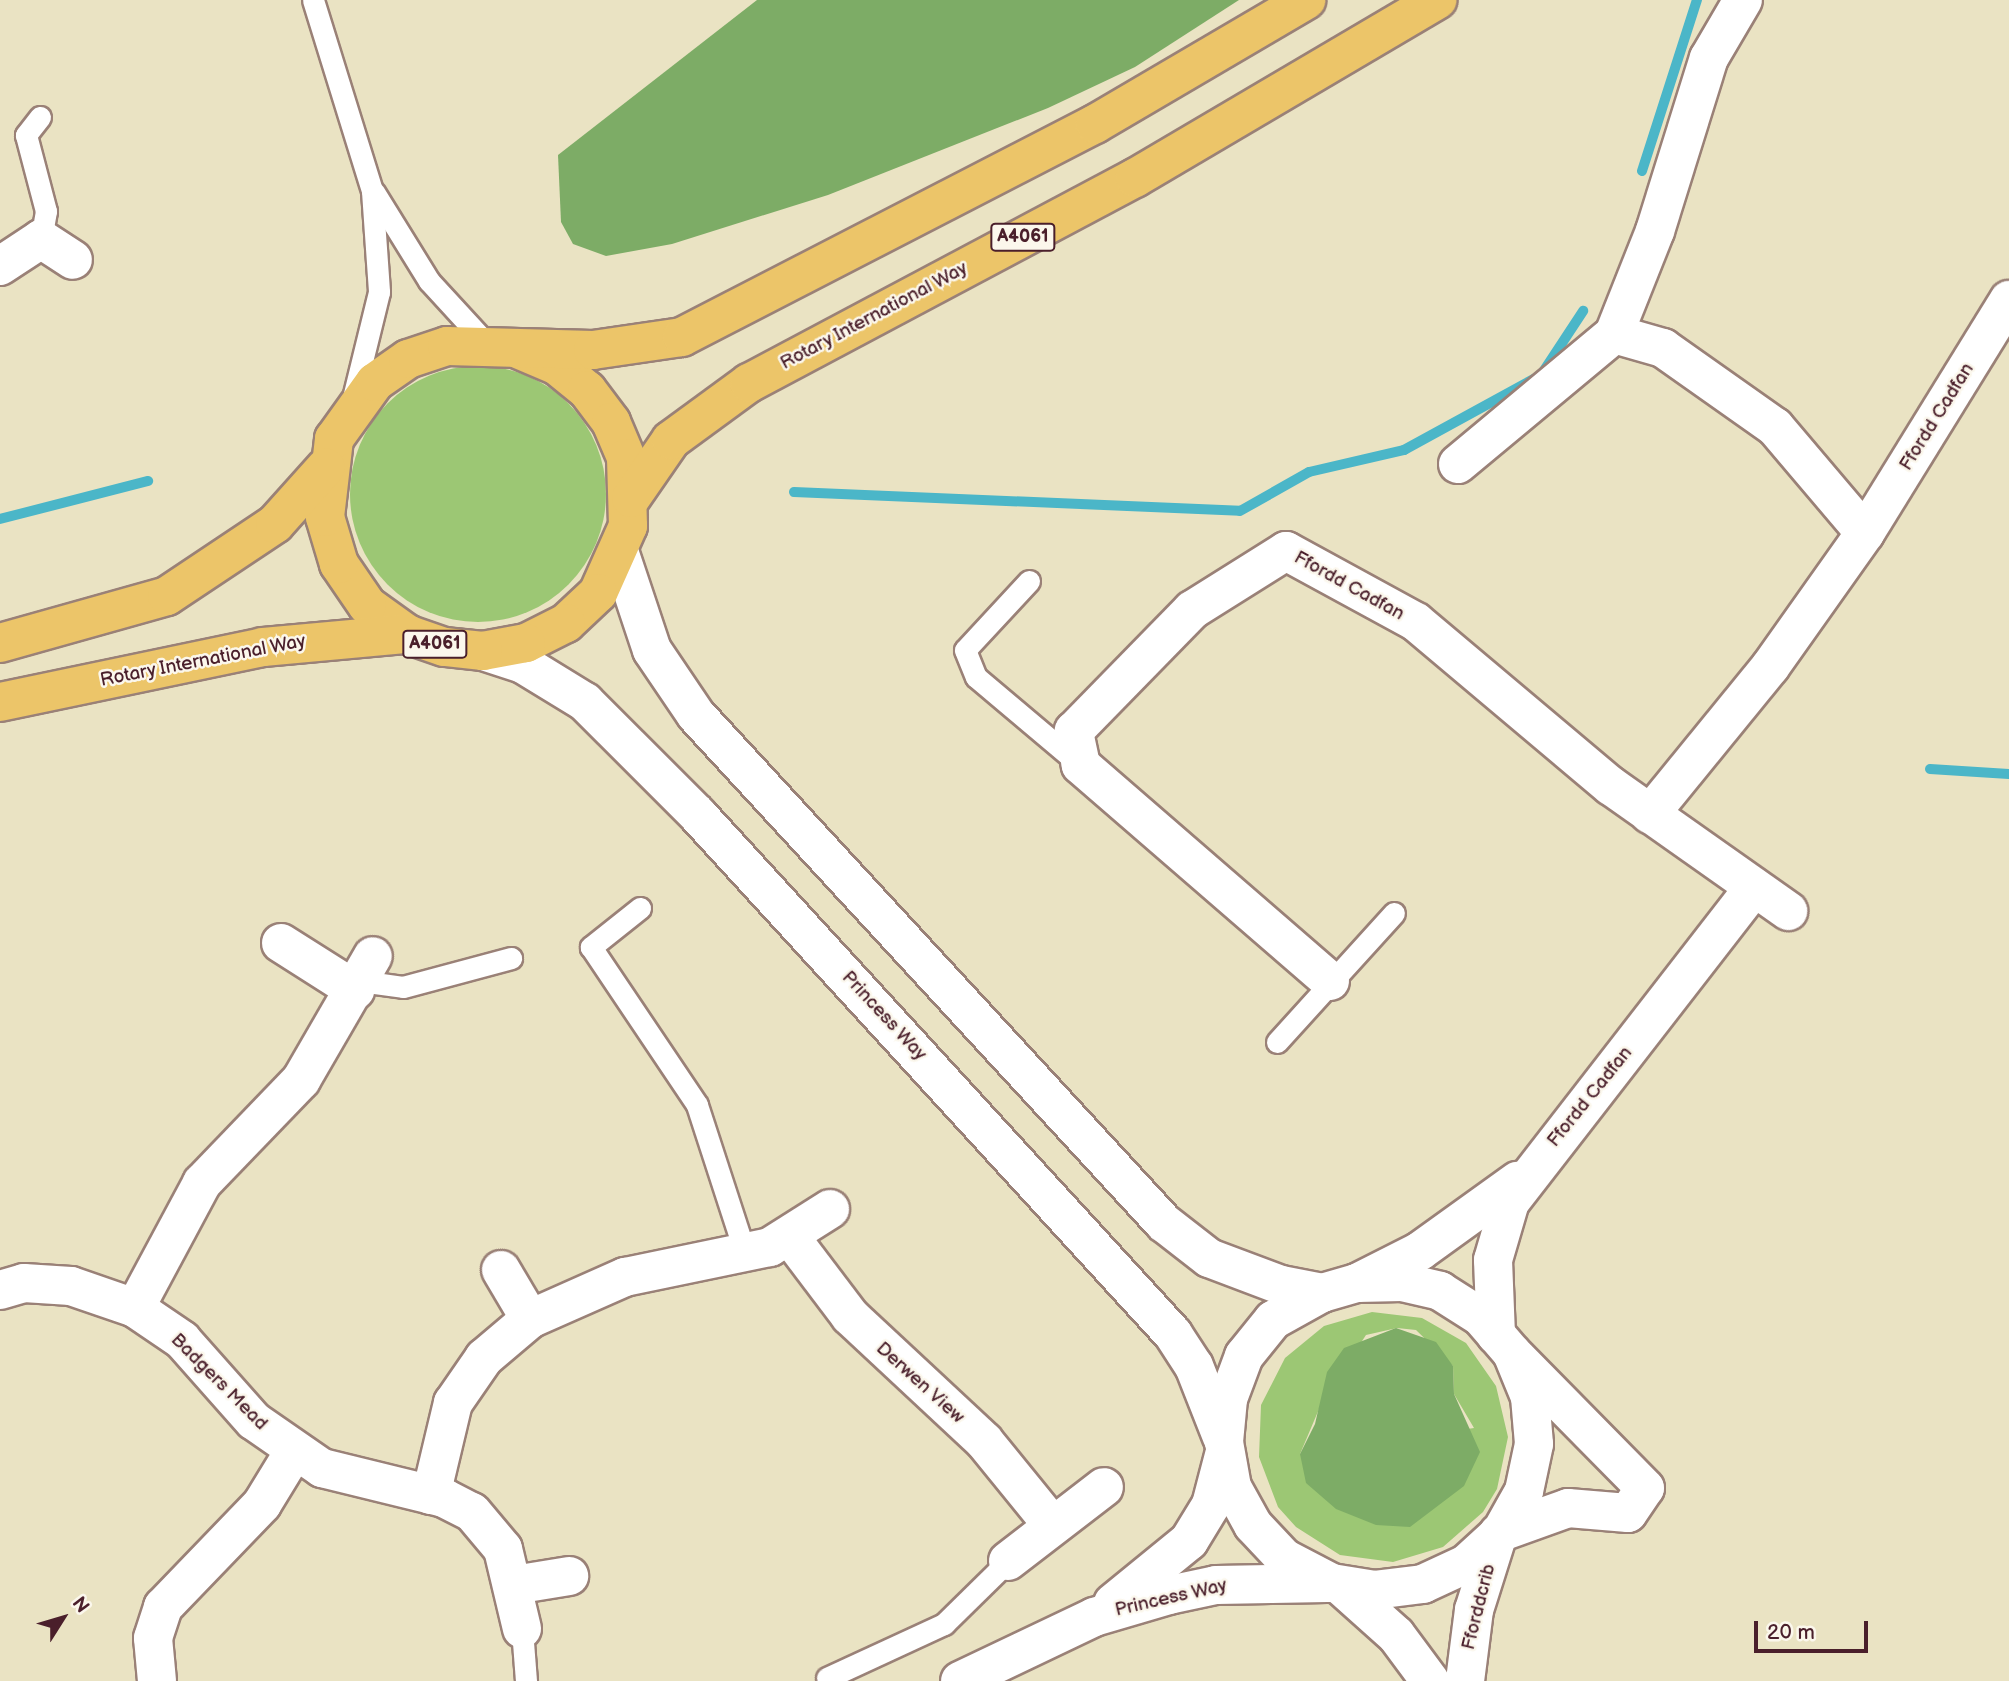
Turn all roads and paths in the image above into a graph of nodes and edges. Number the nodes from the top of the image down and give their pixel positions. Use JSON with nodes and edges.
{"nodes":[{"id":1,"x":313,"y":0,"type":"edge"},
{"id":2,"x":1306,"y":0,"type":"edge"},
{"id":3,"x":1437,"y":0,"type":"edge"},
{"id":4,"x":1744,"y":0,"type":"edge"},
{"id":5,"x":40,"y":117,"type":"dead end"},
{"id":6,"x":372,"y":191,"type":"junction"},
{"id":7,"x":41,"y":239,"type":"junction"},
{"id":8,"x":73,"y":260,"type":"dead end"},
{"id":9,"x":0,"y":266,"type":"edge"},
{"id":10,"x":2009,"y":300,"type":"edge"},
{"id":11,"x":1614,"y":334,"type":"junction"},
{"id":12,"x":503,"y":347,"type":"junction"},
{"id":13,"x":348,"y":413,"type":"junction"},
{"id":14,"x":1458,"y":464,"type":"dead end"},
{"id":15,"x":326,"y":467,"type":"junction"},
{"id":16,"x":631,"y":498,"type":"junction"},
{"id":17,"x":1865,"y":533,"type":"junction"},
{"id":18,"x":620,"y":554,"type":"junction"},
{"id":19,"x":1029,"y":581,"type":"dead end"},
{"id":20,"x":407,"y":634,"type":"junction"},
{"id":21,"x":0,"y":643,"type":"edge"},
{"id":22,"x":483,"y":651,"type":"junction"},
{"id":23,"x":0,"y":702,"type":"edge"},
{"id":24,"x":1080,"y":765,"type":"junction"},
{"id":25,"x":1650,"y":814,"type":"junction"},
{"id":26,"x":1754,"y":888,"type":"junction"},
{"id":27,"x":640,"y":908,"type":"dead end"},
{"id":28,"x":1788,"y":911,"type":"dead end"},
{"id":29,"x":1394,"y":913,"type":"dead end"},
{"id":30,"x":281,"y":943,"type":"dead end"},
{"id":31,"x":512,"y":958,"type":"dead end"},
{"id":32,"x":363,"y":976,"type":"junction"},
{"id":33,"x":1329,"y":981,"type":"junction"},
{"id":34,"x":1276,"y":1042,"type":"dead end"},
{"id":35,"x":1528,"y":1173,"type":"junction"},
{"id":36,"x":830,"y":1209,"type":"dead end"},
{"id":37,"x":791,"y":1238,"type":"junction"},
{"id":38,"x":746,"y":1256,"type":"junction"},
{"id":39,"x":501,"y":1270,"type":"dead end"},
{"id":40,"x":1340,"y":1288,"type":"junction"},
{"id":41,"x":0,"y":1290,"type":"edge"},
{"id":42,"x":135,"y":1308,"type":"junction"},
{"id":43,"x":530,"y":1319,"type":"junction"},
{"id":44,"x":1504,"y":1344,"type":"junction"},
{"id":45,"x":1224,"y":1447,"type":"junction"},
{"id":46,"x":295,"y":1450,"type":"junction"},
{"id":47,"x":1104,"y":1487,"type":"dead end"},
{"id":48,"x":431,"y":1495,"type":"junction"},
{"id":49,"x":1053,"y":1526,"type":"junction"},
{"id":50,"x":1499,"y":1533,"type":"junction"},
{"id":51,"x":1008,"y":1561,"type":"joint"},
{"id":52,"x":569,"y":1576,"type":"dead end"},
{"id":53,"x":1336,"y":1584,"type":"junction"},
{"id":54,"x":514,"y":1585,"type":"junction"},
{"id":55,"x":1094,"y":1617,"type":"junction"},
{"id":56,"x":522,"y":1629,"type":"joint"},
{"id":57,"x":827,"y":1678,"type":"dead end"},
{"id":58,"x":157,"y":1681,"type":"edge"},
{"id":59,"x":526,"y":1681,"type":"edge"},
{"id":60,"x":960,"y":1681,"type":"edge"},
{"id":61,"x":1430,"y":1681,"type":"edge"},
{"id":62,"x":1465,"y":1681,"type":"edge"}],
"edges":[{"from":1,"to":6,"type":"lane"},
{"from":2,"to":12,"type":"main road","number":"A4061"},
{"from":3,"to":16,"type":"main road","name":"Rotary International Way","number":"A4061"},
{"from":4,"to":11,"type":"street"},
{"from":5,"to":7,"type":"lane"},
{"from":6,"to":12,"type":"lane"},
{"from":6,"to":13,"type":"lane"},
{"from":7,"to":8,"type":"street"},
{"from":7,"to":9,"type":"street"},
{"from":10,"to":17,"type":"street","name":"Ffordd Cadfan"},
{"from":11,"to":14,"type":"street"},
{"from":11,"to":17,"type":"street"},
{"from":12,"to":13,"type":"main road","number":"A4061"},
{"from":12,"to":16,"type":"main road","number":"A4061"},
{"from":13,"to":15,"type":"main road","number":"A4061"},
{"from":15,"to":20,"type":"main road","number":"A4061"},
{"from":15,"to":21,"type":"main road","number":"A4061"},
{"from":16,"to":18,"type":"main road","number":"A4061"},
{"from":17,"to":25,"type":"street","name":"Ffordd Cadfan"},
{"from":18,"to":22,"type":"main road","number":"A4061"},
{"from":18,"to":40,"type":"street","name":"Princess Way"},
{"from":19,"to":24,"type":"lane"},
{"from":20,"to":22,"type":"main road","number":"A4061"},
{"from":20,"to":23,"type":"main road","name":"Rotary International Way","number":"A4061"},
{"from":22,"to":45,"type":"street","name":"Princess Way"},
{"from":24,"to":25,"type":"street","name":"Ffordd Cadfan"},
{"from":24,"to":33,"type":"street"},
{"from":25,"to":26,"type":"street","name":"Ffordd Cadfan"},
{"from":26,"to":28,"type":"street","name":"Ffordd Cadfan"},
{"from":26,"to":35,"type":"street","name":"Ffordd Cadfan"},
{"from":27,"to":38,"type":"lane"},
{"from":29,"to":33,"type":"lane"},
{"from":30,"to":32,"type":"street"},
{"from":31,"to":32,"type":"lane"},
{"from":32,"to":42,"type":"street"},
{"from":33,"to":34,"type":"lane"},
{"from":35,"to":40,"type":"street","name":"Ffordd Cadfan"},
{"from":35,"to":44,"type":"street","name":"Ffordd Cadfan"},
{"from":36,"to":37,"type":"street"},
{"from":37,"to":38,"type":"street"},
{"from":37,"to":49,"type":"street","name":"Derwen View"},
{"from":38,"to":43,"type":"street"},
{"from":39,"to":43,"type":"street"},
{"from":40,"to":44,"type":"street","name":"Princess Way"},
{"from":40,"to":45,"type":"street","name":"Princess Way"},
{"from":41,"to":42,"type":"street","name":"Badgers Mead"},
{"from":42,"to":46,"type":"street","name":"Badgers Mead"},
{"from":43,"to":48,"type":"street"},
{"from":44,"to":50,"type":"street","name":"Princess Way"},
{"from":44,"to":50,"type":"street"},
{"from":45,"to":53,"type":"street","name":"Princess Way"},
{"from":45,"to":55,"type":"street","name":"Princess Way"},
{"from":46,"to":48,"type":"street","name":"Badgers Mead"},
{"from":46,"to":58,"type":"street"},
{"from":47,"to":49,"type":"street"},
{"from":48,"to":54,"type":"street","name":"Badgers Mead"},
{"from":49,"to":51,"type":"street"},
{"from":50,"to":53,"type":"street","name":"Princess Way"},
{"from":50,"to":62,"type":"street","name":"Fforddcrib"},
{"from":51,"to":57,"type":"lane"},
{"from":52,"to":54,"type":"street"},
{"from":53,"to":55,"type":"street","name":"Princess Way"},
{"from":53,"to":61,"type":"street"},
{"from":54,"to":56,"type":"street","name":"Badgers Mead"},
{"from":55,"to":60,"type":"street","name":"Princess Way"},
{"from":56,"to":59,"type":"lane"}]}
